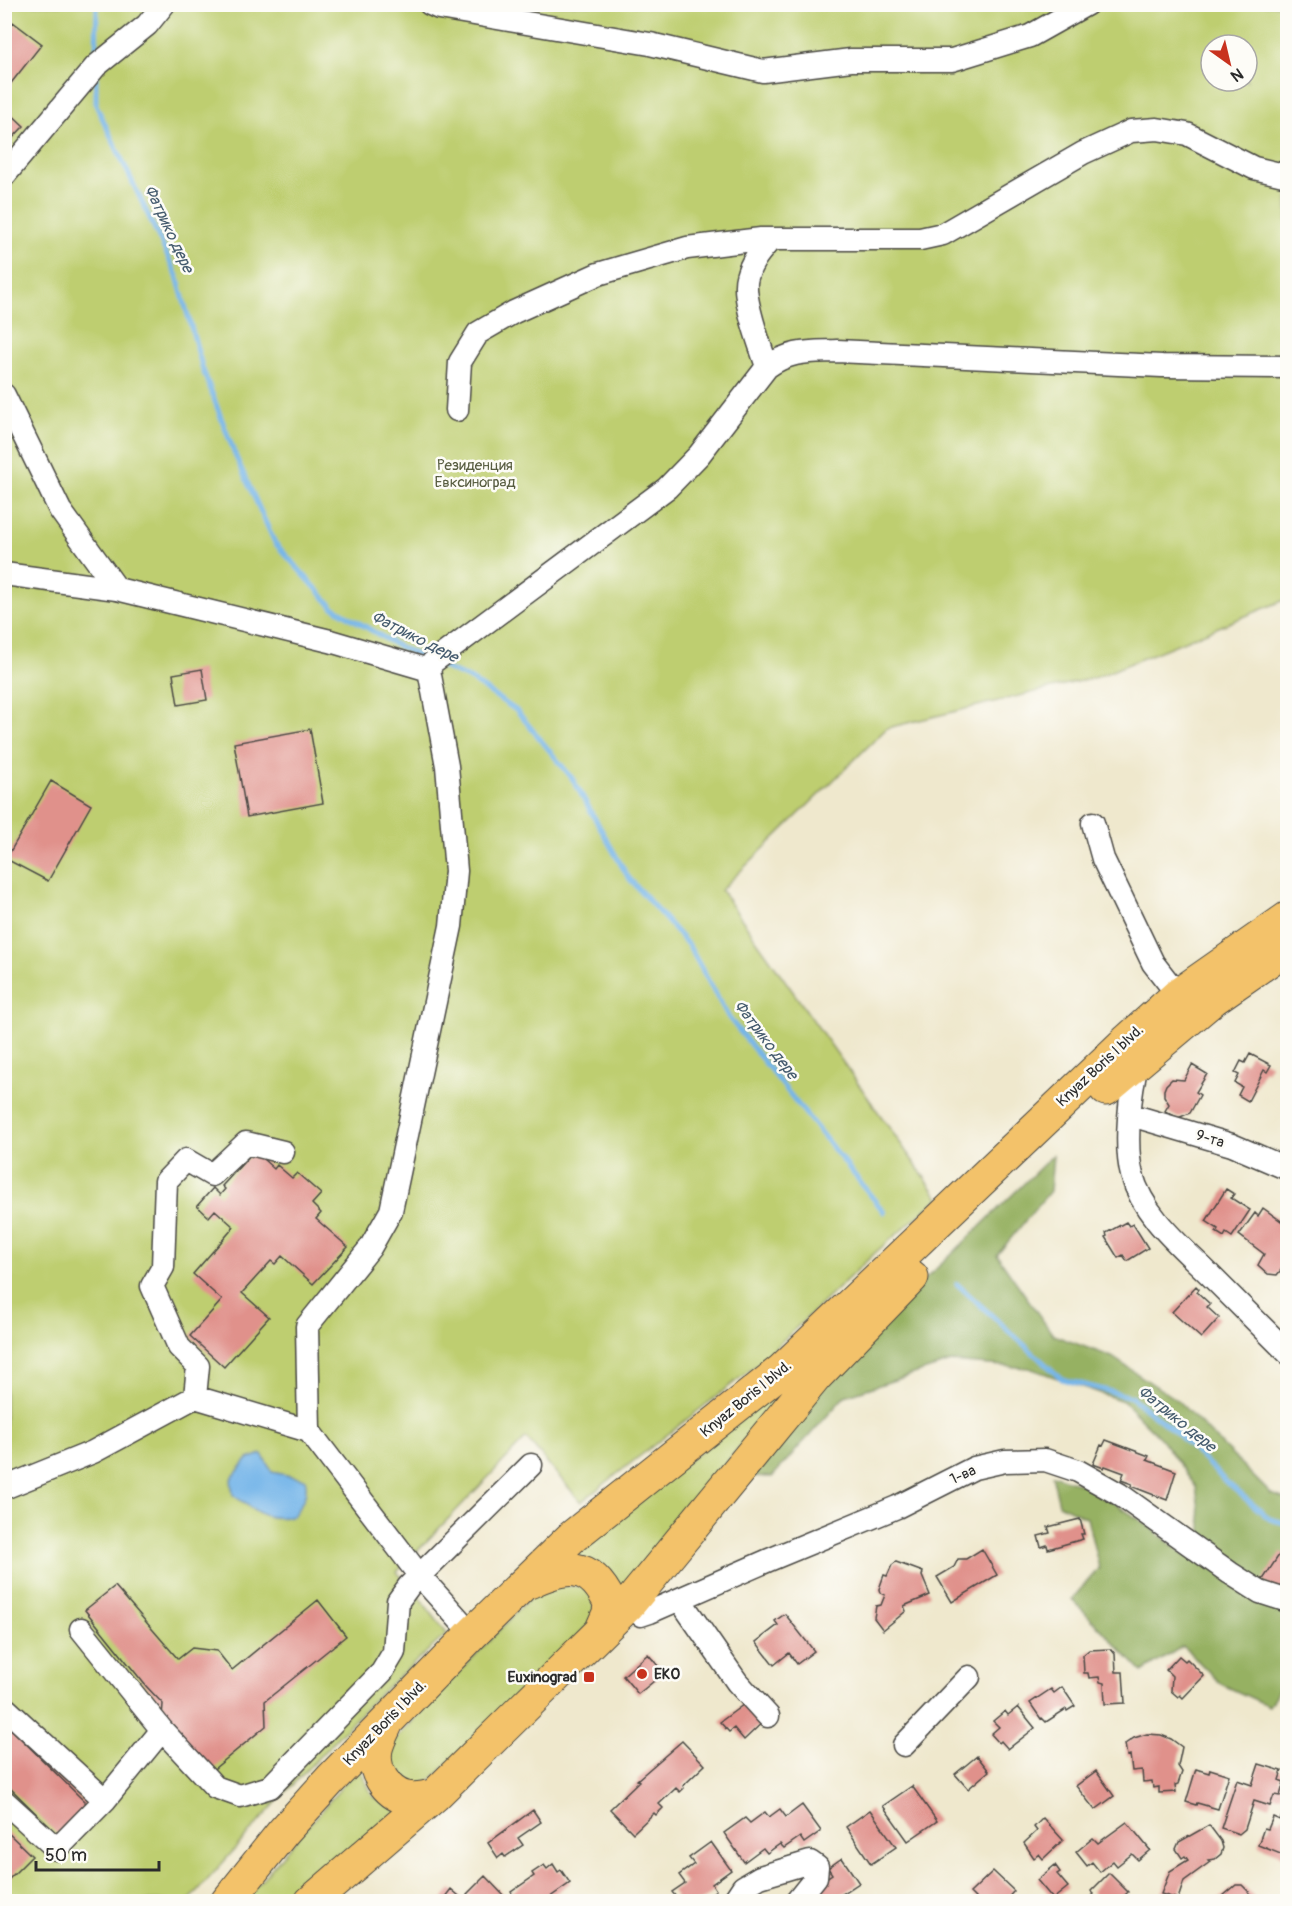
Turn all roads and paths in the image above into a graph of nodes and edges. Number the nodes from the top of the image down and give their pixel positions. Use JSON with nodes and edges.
{"nodes":[{"id":1,"x":164,"y":4,"type":"edge"},
{"id":2,"x":430,"y":4,"type":"edge"},
{"id":3,"x":1087,"y":4,"type":"edge"},
{"id":4,"x":4,"y":176,"type":"edge"},
{"id":5,"x":1287,"y":176,"type":"edge"},
{"id":6,"x":771,"y":238,"type":"junction"},
{"id":7,"x":767,"y":367,"type":"junction"},
{"id":8,"x":1287,"y":367,"type":"edge"},
{"id":9,"x":4,"y":395,"type":"edge"},
{"id":10,"x":457,"y":410,"type":"dead end"},
{"id":11,"x":4,"y":574,"type":"edge"},
{"id":12,"x":117,"y":588,"type":"junction"},
{"id":13,"x":429,"y":670,"type":"junction"},
{"id":14,"x":1093,"y":823,"type":"dead end"},
{"id":15,"x":1287,"y":918,"type":"edge"},
{"id":16,"x":1287,"y":947,"type":"edge"},
{"id":17,"x":1178,"y":995,"type":"junction"},
{"id":18,"x":1138,"y":1062,"type":"junction"},
{"id":19,"x":1131,"y":1115,"type":"junction"},
{"id":20,"x":283,"y":1152,"type":"dead end"},
{"id":21,"x":1287,"y":1169,"type":"edge"},
{"id":22,"x":1287,"y":1353,"type":"edge"},
{"id":23,"x":195,"y":1397,"type":"junction"},
{"id":24,"x":309,"y":1431,"type":"junction"},
{"id":25,"x":531,"y":1465,"type":"dead end"},
{"id":26,"x":4,"y":1488,"type":"edge"},
{"id":27,"x":419,"y":1575,"type":"junction"},
{"id":28,"x":523,"y":1585,"type":"junction"},
{"id":29,"x":680,"y":1600,"type":"junction"},
{"id":30,"x":1287,"y":1601,"type":"edge"},
{"id":31,"x":628,"y":1605,"type":"junction"},
{"id":32,"x":81,"y":1629,"type":"dead end"},
{"id":33,"x":602,"y":1629,"type":"junction"},
{"id":34,"x":472,"y":1634,"type":"junction"},
{"id":35,"x":969,"y":1677,"type":"dead end"},
{"id":36,"x":4,"y":1707,"type":"edge"},
{"id":37,"x":768,"y":1716,"type":"dead end"},
{"id":38,"x":388,"y":1721,"type":"junction"},
{"id":39,"x":162,"y":1730,"type":"junction"},
{"id":40,"x":904,"y":1745,"type":"dead end"},
{"id":41,"x":435,"y":1795,"type":"junction"},
{"id":42,"x":105,"y":1800,"type":"junction"},
{"id":43,"x":4,"y":1801,"type":"edge"},
{"id":44,"x":226,"y":1902,"type":"edge"},
{"id":45,"x":311,"y":1902,"type":"edge"},
{"id":46,"x":733,"y":1902,"type":"edge"},
{"id":47,"x":796,"y":1902,"type":"edge"}],
"edges":[{"from":1,"to":4,"type":"street"},
{"from":2,"to":3,"type":"street"},
{"from":5,"to":6,"type":"street"},
{"from":6,"to":7,"type":"street"},
{"from":6,"to":10,"type":"street"},
{"from":7,"to":8,"type":"street"},
{"from":7,"to":13,"type":"street"},
{"from":9,"to":12,"type":"street"},
{"from":11,"to":12,"type":"street"},
{"from":12,"to":13,"type":"street"},
{"from":13,"to":24,"type":"street"},
{"from":14,"to":17,"type":"street"},
{"from":15,"to":17,"type":"highway","name":"Knyaz Boris I blvd."},
{"from":16,"to":18,"type":"highway","name":"Knyaz Boris I blvd."},
{"from":17,"to":28,"type":"highway","name":"Knyaz Boris I blvd."},
{"from":18,"to":19,"type":"street"},
{"from":18,"to":31,"type":"highway","name":"Knyaz Boris I blvd."},
{"from":19,"to":21,"type":"street","name":"9-та"},
{"from":19,"to":22,"type":"street"},
{"from":20,"to":23,"type":"street"},
{"from":23,"to":24,"type":"street"},
{"from":23,"to":26,"type":"street"},
{"from":24,"to":27,"type":"street"},
{"from":25,"to":27,"type":"street"},
{"from":27,"to":34,"type":"street"},
{"from":27,"to":39,"type":"street"},
{"from":28,"to":33,"type":"highway"},
{"from":28,"to":34,"type":"highway","name":"Knyaz Boris I blvd."},
{"from":29,"to":30,"type":"street","name":"1-ва"},
{"from":29,"to":31,"type":"street","name":"1-ва"},
{"from":29,"to":37,"type":"street"},
{"from":31,"to":33,"type":"highway","name":"Knyaz Boris I blvd."},
{"from":32,"to":39,"type":"street"},
{"from":33,"to":41,"type":"highway","name":"Knyaz Boris I blvd."},
{"from":34,"to":38,"type":"highway","name":"Knyaz Boris I blvd."},
{"from":35,"to":40,"type":"street"},
{"from":36,"to":42,"type":"street"},
{"from":38,"to":41,"type":"highway"},
{"from":38,"to":44,"type":"highway","name":"Knyaz Boris I blvd."},
{"from":39,"to":42,"type":"street"},
{"from":41,"to":45,"type":"highway","name":"Knyaz Boris I blvd."},
{"from":42,"to":43,"type":"street"},
{"from":46,"to":47,"type":"street"}]}
